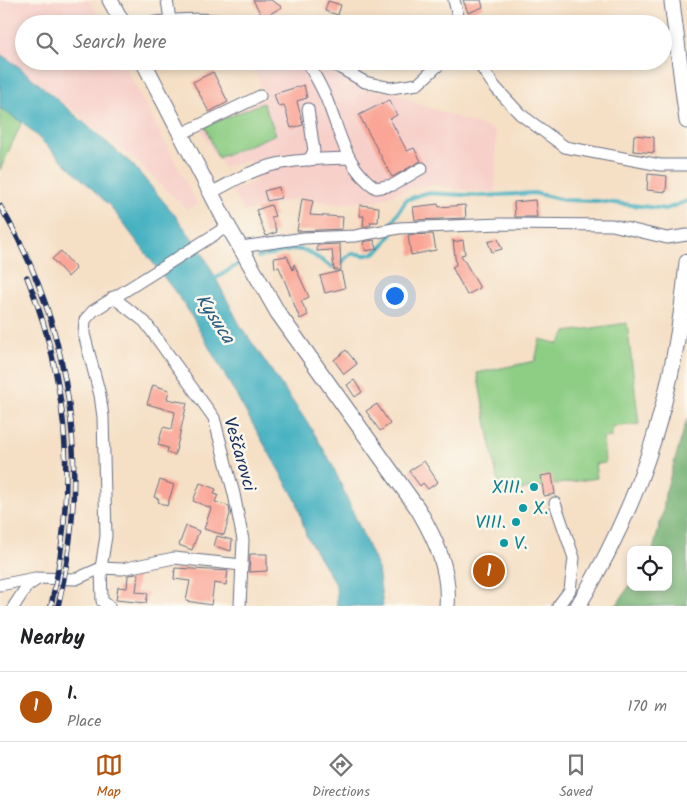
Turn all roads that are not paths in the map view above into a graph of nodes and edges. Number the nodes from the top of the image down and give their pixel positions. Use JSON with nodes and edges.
{"nodes":[{"id":1,"x":110,"y":0,"type":"edge"},
{"id":2,"x":167,"y":0,"type":"edge"},
{"id":3,"x":454,"y":0,"type":"edge"},
{"id":4,"x":672,"y":2,"type":"dead end"},
{"id":5,"x":118,"y":15,"type":"edge"},
{"id":6,"x":169,"y":15,"type":"edge"},
{"id":7,"x":453,"y":15,"type":"edge"},
{"id":8,"x":458,"y":15,"type":"edge"},
{"id":9,"x":684,"y":59,"type":"edge"},
{"id":10,"x":148,"y":70,"type":"edge"},
{"id":11,"x":312,"y":70,"type":"edge"},
{"id":12,"x":344,"y":70,"type":"edge"},
{"id":13,"x":433,"y":70,"type":"edge"},
{"id":14,"x":483,"y":70,"type":"edge"},
{"id":15,"x":260,"y":96,"type":"dead end"},
{"id":16,"x":308,"y":109,"type":"dead end"},
{"id":17,"x":687,"y":121,"type":"edge"},
{"id":18,"x":181,"y":134,"type":"junction"},
{"id":19,"x":349,"y":158,"type":"junction"},
{"id":20,"x":309,"y":160,"type":"junction"},
{"id":21,"x":687,"y":165,"type":"edge"},
{"id":22,"x":422,"y":168,"type":"dead end"},
{"id":23,"x":212,"y":192,"type":"junction"},
{"id":24,"x":228,"y":226,"type":"junction"},
{"id":25,"x":687,"y":235,"type":"edge"},
{"id":26,"x":241,"y":247,"type":"junction"},
{"id":27,"x":687,"y":262,"type":"edge"},
{"id":28,"x":113,"y":298,"type":"junction"},
{"id":29,"x":684,"y":317,"type":"edge"},
{"id":30,"x":555,"y":503,"type":"dead end"},
{"id":31,"x":242,"y":565,"type":"junction"},
{"id":32,"x":101,"y":568,"type":"junction"},
{"id":33,"x":45,"y":578,"type":"junction"},
{"id":34,"x":0,"y":585,"type":"edge"},
{"id":35,"x":14,"y":606,"type":"edge"},
{"id":36,"x":109,"y":606,"type":"edge"},
{"id":37,"x":240,"y":606,"type":"edge"},
{"id":38,"x":447,"y":606,"type":"edge"},
{"id":39,"x":558,"y":606,"type":"edge"},
{"id":40,"x":578,"y":606,"type":"edge"}],
"edges":[{"from":1,"to":5,"type":"main road"},
{"from":2,"to":6,"type":"street"},
{"from":3,"to":7,"type":"street"},
{"from":3,"to":8,"type":"street"},
{"from":4,"to":9,"type":"main road"},
{"from":9,"to":17,"type":"main road"},
{"from":10,"to":18,"type":"main road"},
{"from":11,"to":19,"type":"street"},
{"from":12,"to":13,"type":"street"},
{"from":14,"to":21,"type":"street"},
{"from":15,"to":18,"type":"street"},
{"from":16,"to":20,"type":"street"},
{"from":18,"to":23,"type":"main road"},
{"from":19,"to":20,"type":"street"},
{"from":19,"to":22,"type":"street"},
{"from":20,"to":23,"type":"street"},
{"from":23,"to":24,"type":"main road"},
{"from":24,"to":26,"type":"main road"},
{"from":24,"to":28,"type":"street"},
{"from":25,"to":26,"type":"street"},
{"from":26,"to":38,"type":"main road"},
{"from":27,"to":29,"type":"main road"},
{"from":28,"to":31,"type":"street","name":"Veščarovci"},
{"from":28,"to":32,"type":"street"},
{"from":29,"to":40,"type":"main road"},
{"from":30,"to":39,"type":"street"},
{"from":31,"to":32,"type":"street"},
{"from":31,"to":37,"type":"street","name":"Veščarovci"},
{"from":32,"to":33,"type":"street"},
{"from":32,"to":36,"type":"street"},
{"from":33,"to":34,"type":"street"},
{"from":33,"to":35,"type":"street"}]}
